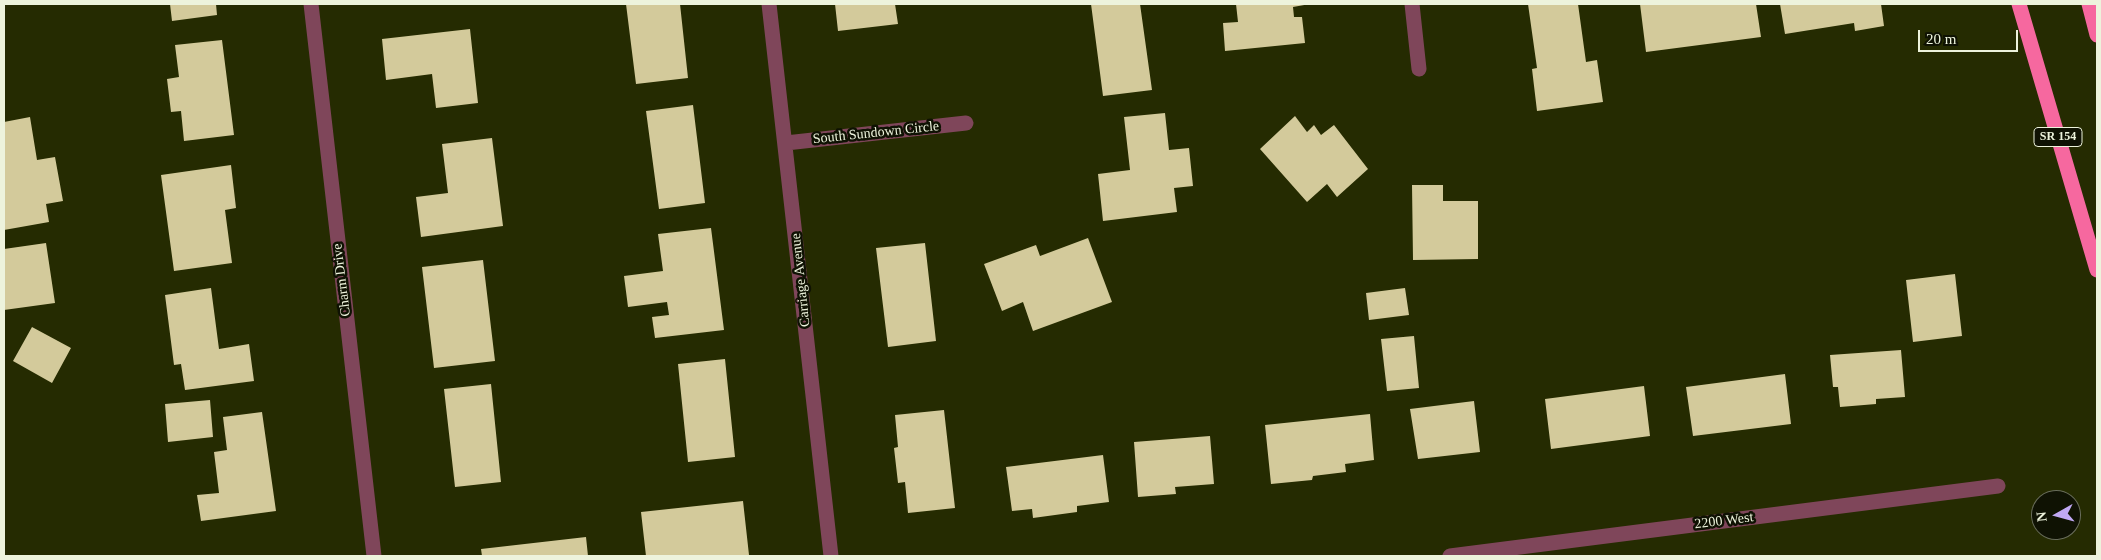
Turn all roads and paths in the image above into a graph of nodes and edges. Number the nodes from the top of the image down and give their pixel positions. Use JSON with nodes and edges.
{"nodes":[{"id":1,"x":311,"y":4,"type":"edge"},
{"id":2,"x":768,"y":4,"type":"edge"},
{"id":3,"x":1412,"y":4,"type":"edge"},
{"id":4,"x":2019,"y":4,"type":"edge"},
{"id":5,"x":2089,"y":4,"type":"edge"},
{"id":6,"x":2097,"y":35,"type":"edge"},
{"id":7,"x":1419,"y":69,"type":"dead end"},
{"id":8,"x":966,"y":123,"type":"dead end"},
{"id":9,"x":786,"y":143,"type":"junction"},
{"id":10,"x":2097,"y":270,"type":"edge"},
{"id":11,"x":1998,"y":486,"type":"dead end"},
{"id":12,"x":374,"y":556,"type":"edge"},
{"id":13,"x":831,"y":556,"type":"edge"},
{"id":14,"x":1450,"y":556,"type":"edge"}],
"edges":[{"from":1,"to":12,"type":"street","name":"Charm Drive"},
{"from":2,"to":9,"type":"street","name":"Carriage Avenue"},
{"from":3,"to":7,"type":"street"},
{"from":4,"to":10,"type":"highway","number":"SR 154"},
{"from":5,"to":6,"type":"highway"},
{"from":8,"to":9,"type":"street","name":"South Sundown Circle"},
{"from":9,"to":13,"type":"street","name":"Carriage Avenue"},
{"from":11,"to":14,"type":"street","name":"2200 West"}]}
